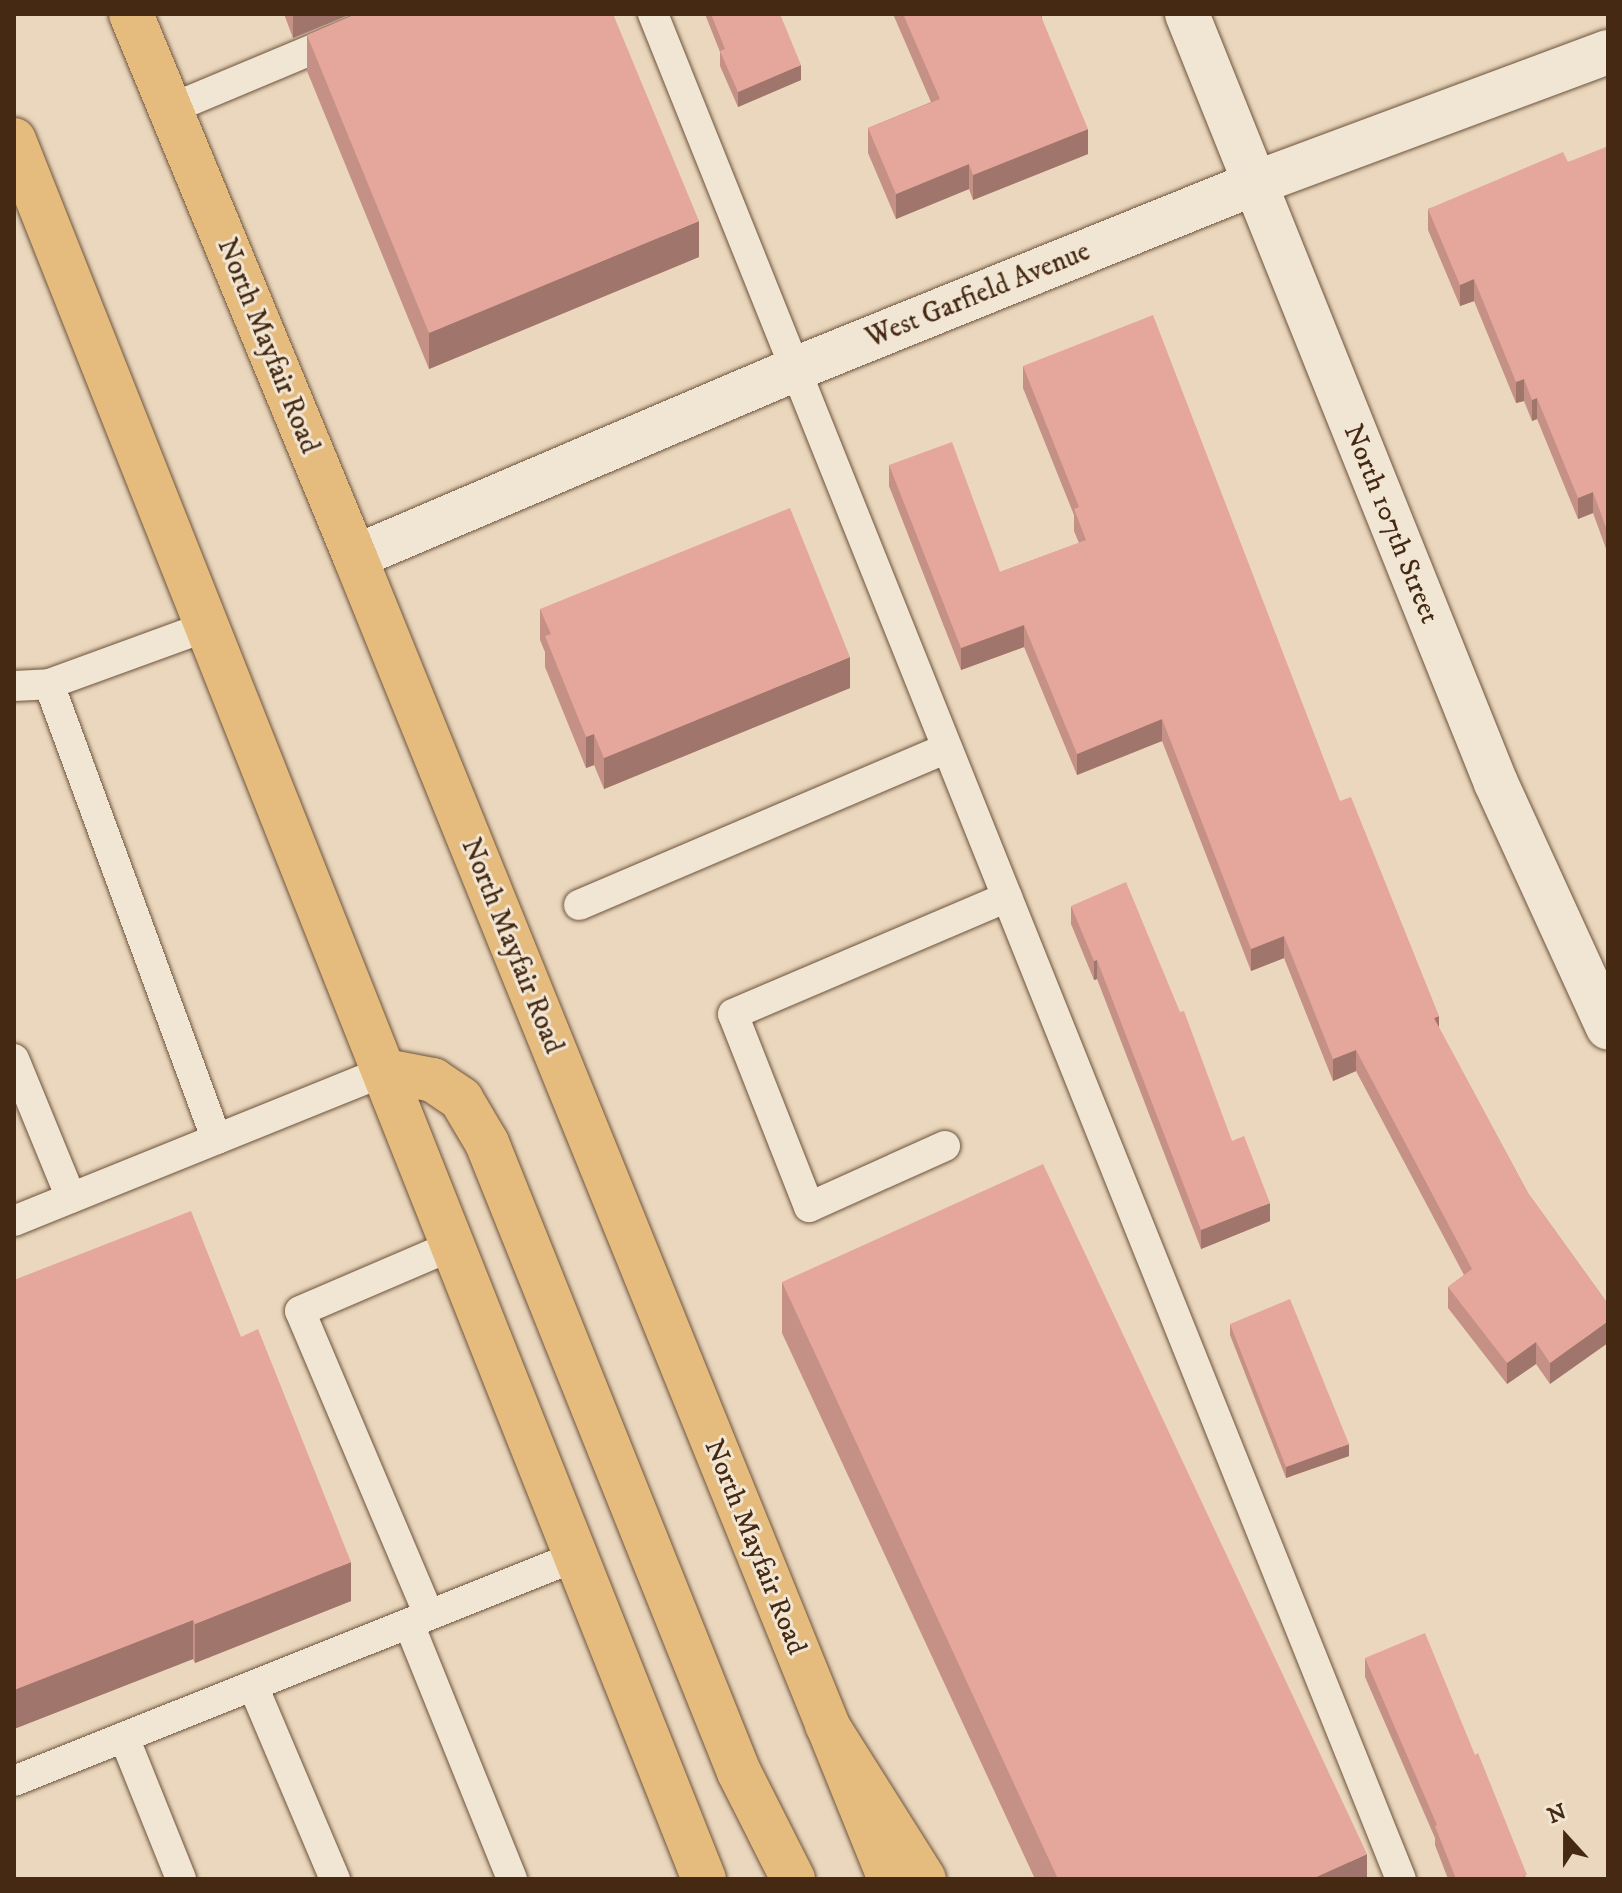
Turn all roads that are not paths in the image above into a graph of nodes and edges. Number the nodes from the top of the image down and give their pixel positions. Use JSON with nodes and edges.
{"nodes":[{"id":1,"x":131,"y":14,"type":"edge"},
{"id":2,"x":397,"y":14,"type":"edge"},
{"id":3,"x":653,"y":14,"type":"edge"},
{"id":4,"x":1187,"y":14,"type":"edge"},
{"id":5,"x":1608,"y":52,"type":"edge"},
{"id":6,"x":170,"y":109,"type":"junction"},
{"id":7,"x":14,"y":140,"type":"edge"},
{"id":8,"x":1253,"y":184,"type":"junction"},
{"id":9,"x":795,"y":369,"type":"junction"},
{"id":10,"x":355,"y":557,"type":"junction"},
{"id":11,"x":208,"y":626,"type":"junction"},
{"id":12,"x":49,"y":684,"type":"junction"},
{"id":13,"x":14,"y":686,"type":"edge"},
{"id":14,"x":947,"y":748,"type":"junction"},
{"id":15,"x":1007,"y":897,"type":"junction"},
{"id":16,"x":579,"y":905,"type":"dead end"},
{"id":17,"x":1608,"y":1028,"type":"edge"},
{"id":18,"x":14,"y":1059,"type":"edge"},
{"id":19,"x":386,"y":1071,"type":"junction"},
{"id":20,"x":216,"y":1139,"type":"junction"},
{"id":21,"x":945,"y":1146,"type":"dead end"},
{"id":22,"x":71,"y":1198,"type":"junction"},
{"id":23,"x":14,"y":1221,"type":"edge"},
{"id":24,"x":454,"y":1245,"type":"junction"},
{"id":25,"x":577,"y":1556,"type":"junction"},
{"id":26,"x":419,"y":1619,"type":"junction"},
{"id":27,"x":253,"y":1686,"type":"junction"},
{"id":28,"x":827,"y":1725,"type":"junction"},
{"id":29,"x":124,"y":1737,"type":"junction"},
{"id":30,"x":14,"y":1781,"type":"edge"},
{"id":31,"x":181,"y":1879,"type":"edge"},
{"id":32,"x":335,"y":1879,"type":"edge"},
{"id":33,"x":512,"y":1879,"type":"edge"},
{"id":34,"x":704,"y":1879,"type":"edge"},
{"id":35,"x":793,"y":1879,"type":"edge"},
{"id":36,"x":890,"y":1879,"type":"edge"},
{"id":37,"x":924,"y":1879,"type":"edge"},
{"id":38,"x":1401,"y":1879,"type":"edge"}],
"edges":[{"from":1,"to":6,"type":"main road","name":"North Mayfair Road"},
{"from":2,"to":6,"type":"lane"},
{"from":3,"to":9,"type":"lane"},
{"from":4,"to":8,"type":"street","name":"North 107th Street"},
{"from":5,"to":8,"type":"street","name":"West Garfield Avenue"},
{"from":6,"to":10,"type":"main road","name":"North Mayfair Road"},
{"from":7,"to":11,"type":"main road"},
{"from":8,"to":9,"type":"street","name":"West Garfield Avenue"},
{"from":8,"to":17,"type":"street","name":"North 107th Street"},
{"from":9,"to":10,"type":"street","name":"West Garfield Avenue"},
{"from":9,"to":14,"type":"lane"},
{"from":10,"to":28,"type":"main road","name":"North Mayfair Road"},
{"from":11,"to":12,"type":"lane"},
{"from":11,"to":19,"type":"main road"},
{"from":12,"to":13,"type":"lane"},
{"from":12,"to":20,"type":"lane"},
{"from":14,"to":15,"type":"lane"},
{"from":14,"to":16,"type":"lane"},
{"from":15,"to":21,"type":"lane"},
{"from":15,"to":38,"type":"lane"},
{"from":18,"to":22,"type":"lane"},
{"from":19,"to":20,"type":"lane"},
{"from":19,"to":24,"type":"main road"},
{"from":19,"to":35,"type":"main road"},
{"from":20,"to":22,"type":"lane"},
{"from":22,"to":23,"type":"lane"},
{"from":24,"to":25,"type":"main road"},
{"from":24,"to":26,"type":"lane"},
{"from":25,"to":26,"type":"lane"},
{"from":25,"to":34,"type":"main road"},
{"from":26,"to":27,"type":"lane"},
{"from":26,"to":33,"type":"lane"},
{"from":27,"to":29,"type":"lane"},
{"from":27,"to":32,"type":"lane"},
{"from":28,"to":36,"type":"main road","name":"North Mayfair Road"},
{"from":28,"to":37,"type":"main road"},
{"from":29,"to":30,"type":"lane"},
{"from":29,"to":31,"type":"lane"}]}
